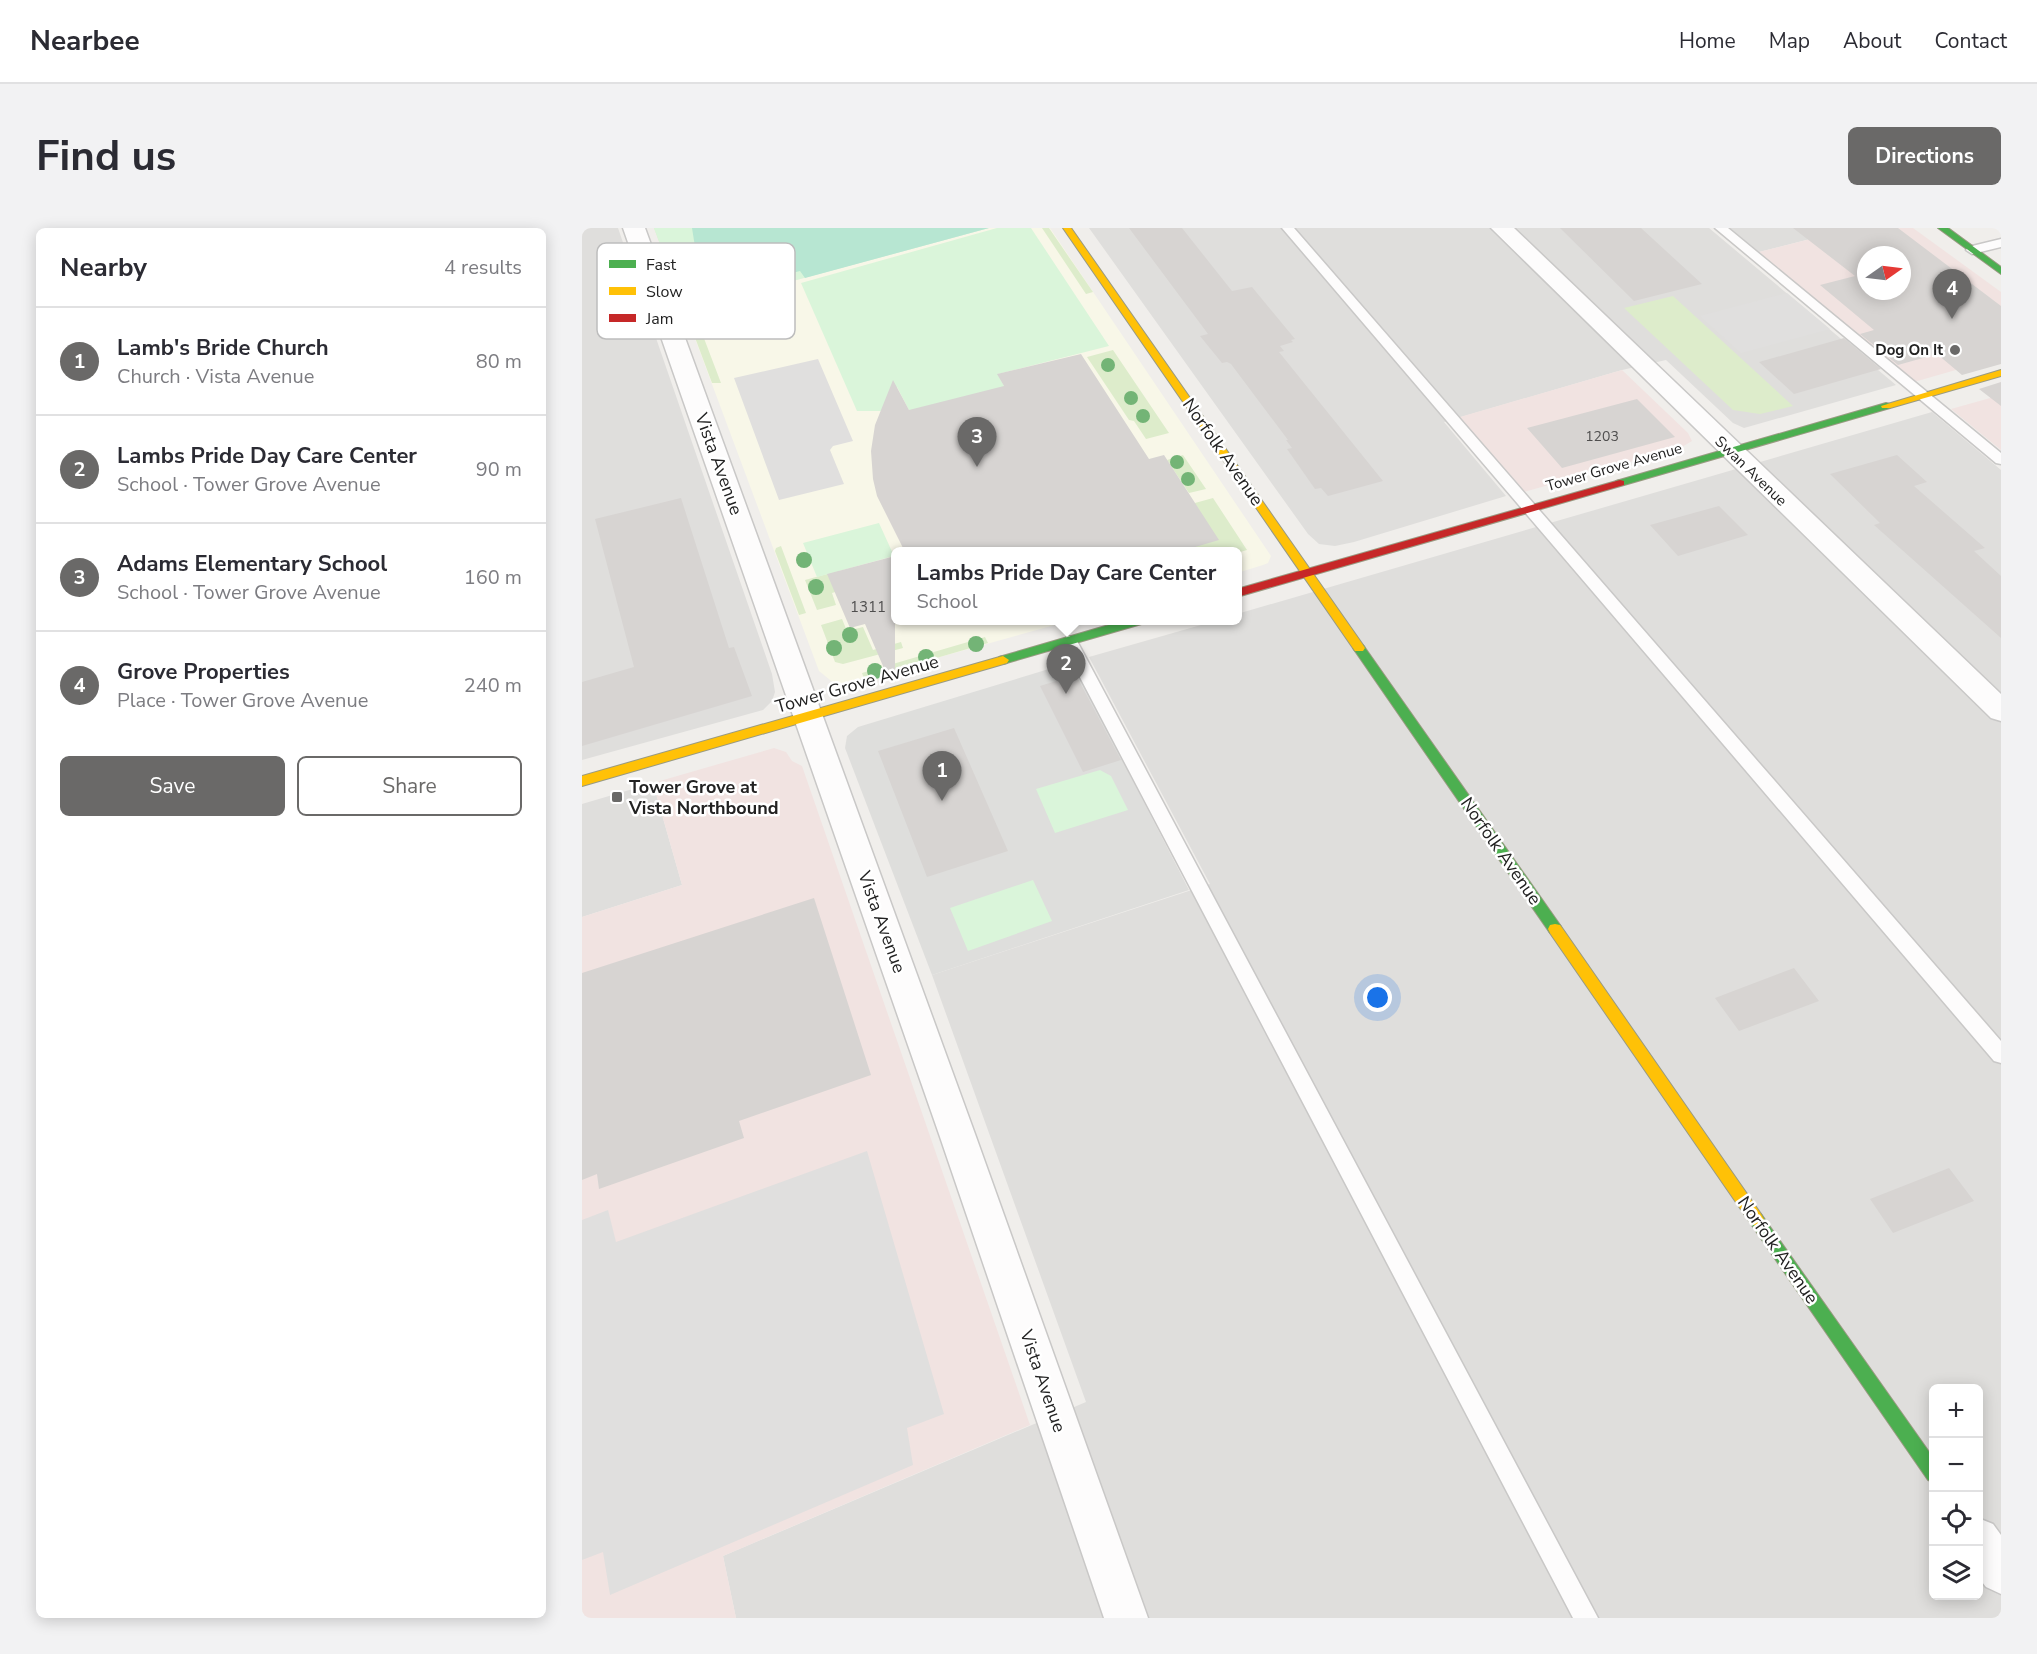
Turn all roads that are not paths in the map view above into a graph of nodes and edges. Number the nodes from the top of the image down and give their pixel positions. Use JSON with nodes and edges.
{"nodes":[{"id":1,"x":634,"y":228,"type":"edge"},
{"id":2,"x":1067,"y":228,"type":"edge"},
{"id":3,"x":1288,"y":228,"type":"edge"},
{"id":4,"x":1502,"y":228,"type":"edge"},
{"id":5,"x":1721,"y":228,"type":"edge"},
{"id":6,"x":1942,"y":228,"type":"edge"},
{"id":7,"x":639,"y":243,"type":"edge"},
{"id":8,"x":2001,"y":243,"type":"edge"},
{"id":9,"x":1972,"y":250,"type":"junction"},
{"id":10,"x":2001,"y":271,"type":"edge"},
{"id":11,"x":674,"y":339,"type":"edge"},
{"id":12,"x":2001,"y":373,"type":"edge"},
{"id":13,"x":1923,"y":396,"type":"junction"},
{"id":14,"x":1730,"y":451,"type":"junction"},
{"id":15,"x":2001,"y":460,"type":"edge"},
{"id":16,"x":1530,"y":509,"type":"junction"},
{"id":17,"x":1308,"y":573,"type":"junction"},
{"id":18,"x":1242,"y":592,"type":"edge"},
{"id":19,"x":1126,"y":625,"type":"edge"},
{"id":20,"x":1068,"y":641,"type":"junction"},
{"id":21,"x":2001,"y":711,"type":"edge"},
{"id":22,"x":809,"y":716,"type":"junction"},
{"id":23,"x":582,"y":781,"type":"edge"},
{"id":24,"x":2001,"y":1055,"type":"edge"},
{"id":25,"x":1929,"y":1467,"type":"edge"},
{"id":26,"x":1983,"y":1546,"type":"edge"},
{"id":27,"x":2001,"y":1572,"type":"edge"},
{"id":28,"x":1126,"y":1618,"type":"edge"},
{"id":29,"x":1586,"y":1618,"type":"edge"}],
"edges":[{"from":1,"to":7,"type":"street","name":"Vista Avenue"},
{"from":2,"to":17,"type":"street","name":"Norfolk Avenue"},
{"from":3,"to":16,"type":"lane"},
{"from":4,"to":14,"type":"street","name":"Swan Avenue"},
{"from":5,"to":13,"type":"lane"},
{"from":6,"to":9,"type":"street"},
{"from":8,"to":9,"type":"lane"},
{"from":9,"to":10,"type":"street"},
{"from":11,"to":22,"type":"street","name":"Vista Avenue"},
{"from":12,"to":13,"type":"street","name":"Tower Grove Avenue"},
{"from":13,"to":14,"type":"street","name":"Tower Grove Avenue"},
{"from":13,"to":15,"type":"lane"},
{"from":14,"to":16,"type":"street","name":"Tower Grove Avenue"},
{"from":14,"to":21,"type":"street","name":"Swan Avenue"},
{"from":16,"to":17,"type":"street","name":"Tower Grove Avenue"},
{"from":16,"to":24,"type":"lane"},
{"from":17,"to":18,"type":"street","name":"Tower Grove Avenue"},
{"from":17,"to":25,"type":"street","name":"Norfolk Avenue"},
{"from":19,"to":20,"type":"street","name":"Tower Grove Avenue"},
{"from":20,"to":22,"type":"street","name":"Tower Grove Avenue"},
{"from":20,"to":29,"type":"lane"},
{"from":22,"to":23,"type":"street","name":"Tower Grove Avenue"},
{"from":22,"to":28,"type":"street","name":"Vista Avenue"},
{"from":26,"to":27,"type":"street"}]}
